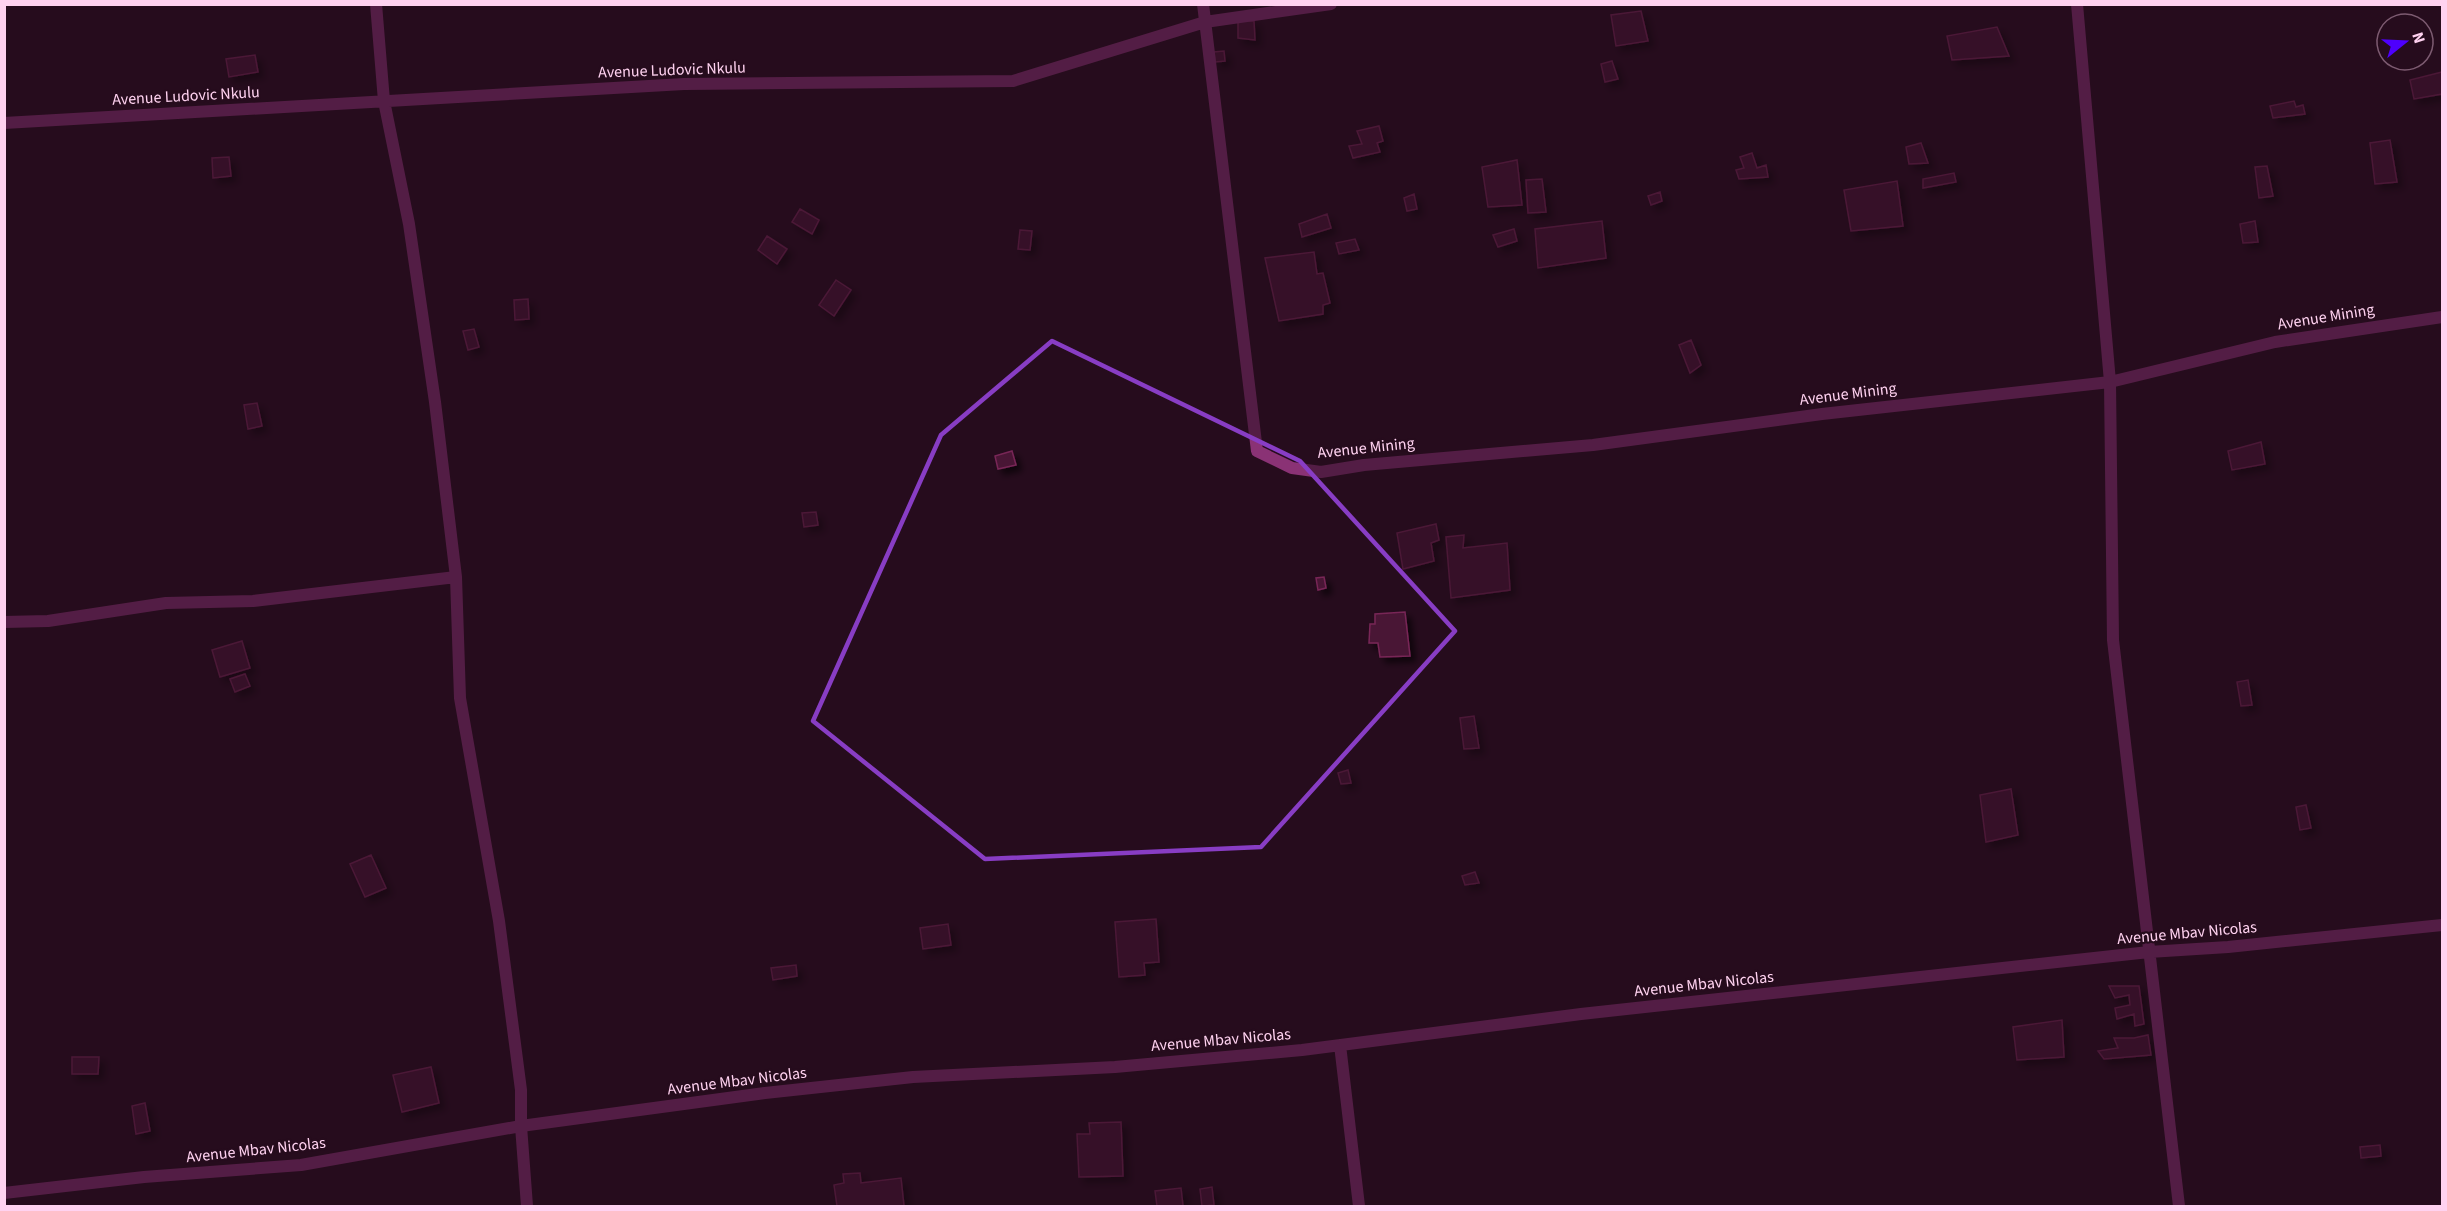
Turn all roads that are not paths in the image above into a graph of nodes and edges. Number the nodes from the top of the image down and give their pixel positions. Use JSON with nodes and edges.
{"nodes":[{"id":1,"x":376,"y":4,"type":"edge"},
{"id":2,"x":1203,"y":4,"type":"edge"},
{"id":3,"x":1331,"y":4,"type":"edge"},
{"id":4,"x":2077,"y":4,"type":"edge"},
{"id":5,"x":1205,"y":22,"type":"junction"},
{"id":6,"x":384,"y":101,"type":"junction"},
{"id":7,"x":4,"y":123,"type":"edge"},
{"id":8,"x":2442,"y":317,"type":"edge"},
{"id":9,"x":2110,"y":382,"type":"junction"},
{"id":10,"x":456,"y":577,"type":"junction"},
{"id":11,"x":4,"y":622,"type":"edge"},
{"id":12,"x":2442,"y":925,"type":"edge"},
{"id":13,"x":2149,"y":952,"type":"junction"},
{"id":14,"x":1340,"y":1045,"type":"junction"},
{"id":15,"x":521,"y":1126,"type":"junction"},
{"id":16,"x":4,"y":1192,"type":"edge"},
{"id":17,"x":527,"y":1206,"type":"edge"},
{"id":18,"x":1359,"y":1206,"type":"edge"},
{"id":19,"x":2179,"y":1206,"type":"edge"}],
"edges":[{"from":1,"to":6,"type":"street"},
{"from":2,"to":5,"type":"street"},
{"from":3,"to":5,"type":"street","name":"Avenue Ludovic Nkulu"},
{"from":4,"to":9,"type":"street"},
{"from":5,"to":6,"type":"street","name":"Avenue Ludovic Nkulu"},
{"from":5,"to":9,"type":"street","name":"Avenue Mining"},
{"from":6,"to":7,"type":"street","name":"Avenue Ludovic Nkulu"},
{"from":6,"to":10,"type":"street"},
{"from":8,"to":9,"type":"street","name":"Avenue Mining"},
{"from":9,"to":13,"type":"street"},
{"from":10,"to":11,"type":"street"},
{"from":10,"to":15,"type":"street"},
{"from":12,"to":13,"type":"street","name":"Avenue Mbav Nicolas"},
{"from":13,"to":14,"type":"street","name":"Avenue Mbav Nicolas"},
{"from":13,"to":19,"type":"street"},
{"from":14,"to":15,"type":"street","name":"Avenue Mbav Nicolas"},
{"from":14,"to":18,"type":"street"},
{"from":15,"to":16,"type":"street","name":"Avenue Mbav Nicolas"},
{"from":15,"to":17,"type":"street"}]}
